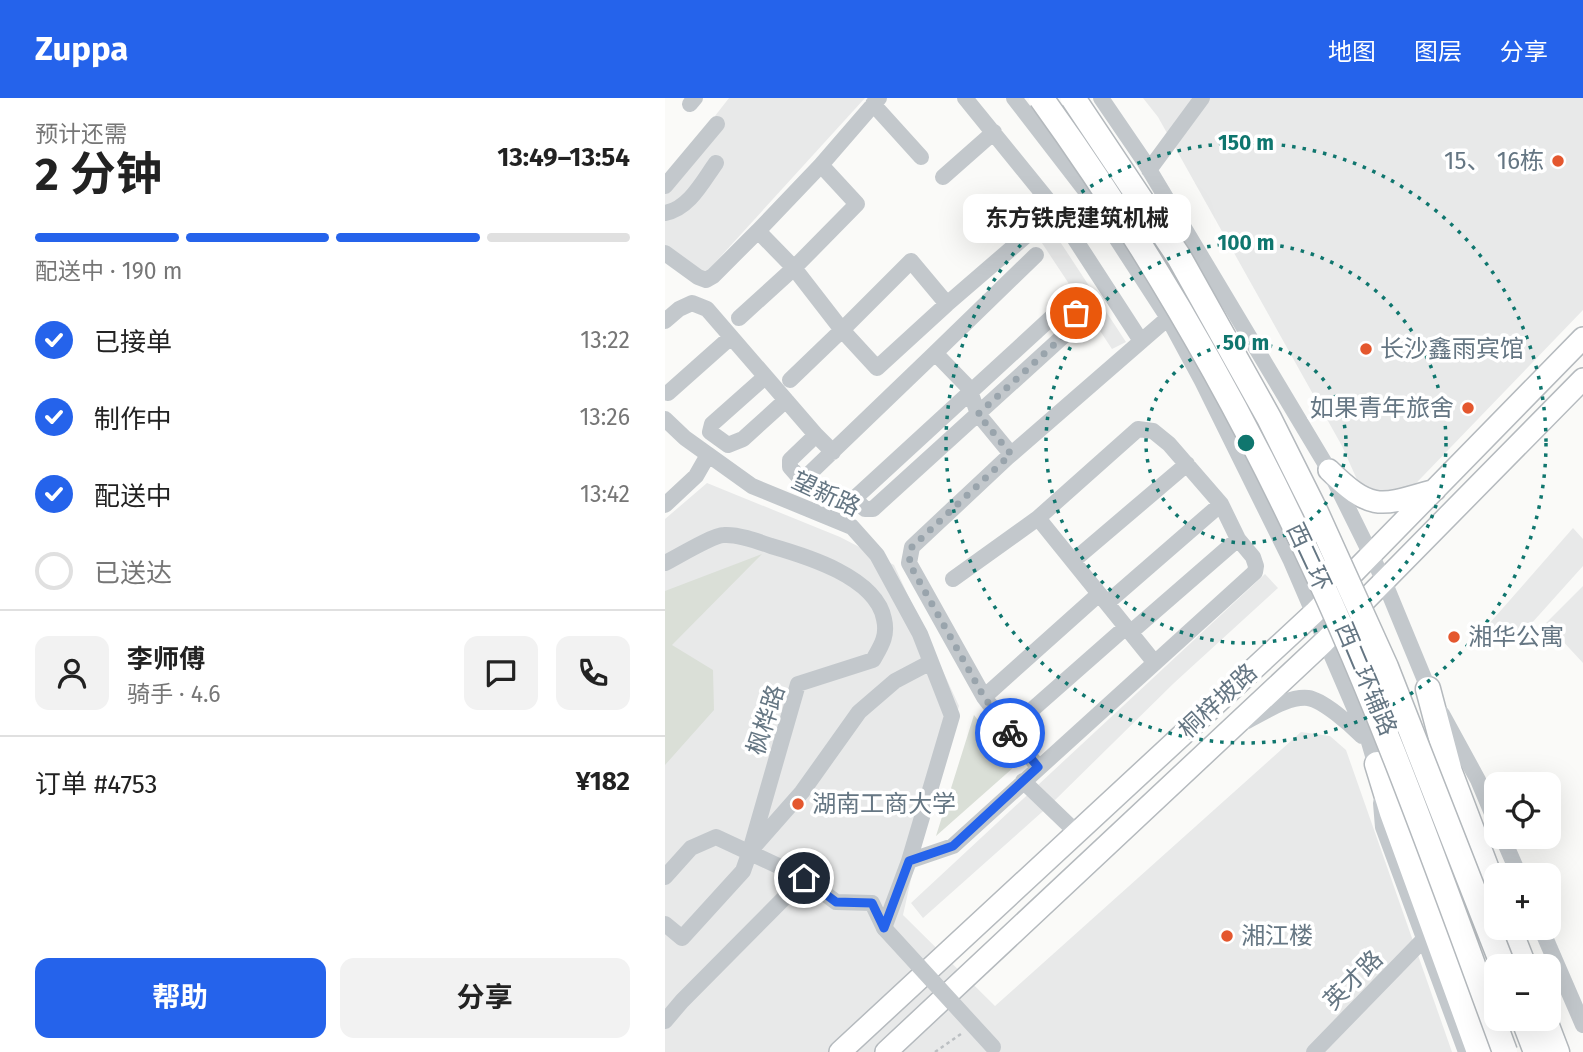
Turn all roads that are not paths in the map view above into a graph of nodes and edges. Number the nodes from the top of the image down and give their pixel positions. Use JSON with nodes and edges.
{"nodes":[{"id":1,"x":965,"y":98,"type":"edge"},
{"id":2,"x":1014,"y":98,"type":"edge"},
{"id":3,"x":1041,"y":98,"type":"edge"},
{"id":4,"x":1073,"y":98,"type":"edge"},
{"id":5,"x":1101,"y":98,"type":"edge"},
{"id":6,"x":1189,"y":98,"type":"edge"},
{"id":7,"x":1202,"y":98,"type":"edge"},
{"id":8,"x":876,"y":101,"type":"edge"},
{"id":9,"x":717,"y":124,"type":"dead end"},
{"id":10,"x":994,"y":132,"type":"junction"},
{"id":11,"x":921,"y":157,"type":"dead end"},
{"id":12,"x":716,"y":163,"type":"dead end"},
{"id":13,"x":821,"y":165,"type":"junction"},
{"id":14,"x":1146,"y":166,"type":"junction"},
{"id":15,"x":943,"y":177,"type":"dead end"},
{"id":16,"x":665,"y":186,"type":"edge"},
{"id":17,"x":1056,"y":210,"type":"junction"},
{"id":18,"x":665,"y":213,"type":"edge"},
{"id":19,"x":758,"y":231,"type":"junction"},
{"id":20,"x":665,"y":253,"type":"edge"},
{"id":21,"x":1036,"y":255,"type":"dead end"},
{"id":22,"x":794,"y":268,"type":"junction"},
{"id":23,"x":947,"y":304,"type":"junction"},
{"id":24,"x":739,"y":318,"type":"dead end"},
{"id":25,"x":1168,"y":318,"type":"junction"},
{"id":26,"x":665,"y":321,"type":"edge"},
{"id":27,"x":842,"y":330,"type":"junction"},
{"id":28,"x":731,"y":337,"type":"junction"},
{"id":29,"x":1583,"y":338,"type":"edge"},
{"id":30,"x":1141,"y":341,"type":"junction"},
{"id":31,"x":935,"y":353,"type":"junction"},
{"id":32,"x":765,"y":377,"type":"junction"},
{"id":33,"x":1583,"y":379,"type":"edge"},
{"id":34,"x":790,"y":380,"type":"dead end"},
{"id":35,"x":969,"y":391,"type":"junction"},
{"id":36,"x":668,"y":393,"type":"dead end"},
{"id":37,"x":786,"y":400,"type":"junction"},
{"id":38,"x":978,"y":414,"type":"junction"},
{"id":39,"x":665,"y":419,"type":"edge"},
{"id":40,"x":816,"y":435,"type":"junction"},
{"id":41,"x":833,"y":452,"type":"junction"},
{"id":42,"x":1011,"y":454,"type":"junction"},
{"id":43,"x":708,"y":455,"type":"junction"},
{"id":44,"x":1187,"y":464,"type":"junction"},
{"id":45,"x":1329,"y":470,"type":"junction"},
{"id":46,"x":1437,"y":489,"type":"junction"},
{"id":47,"x":1221,"y":504,"type":"junction"},
{"id":48,"x":665,"y":505,"type":"edge"},
{"id":49,"x":1038,"y":519,"type":"junction"},
{"id":50,"x":1238,"y":539,"type":"junction"},
{"id":51,"x":1371,"y":557,"type":"junction"},
{"id":52,"x":1073,"y":561,"type":"junction"},
{"id":53,"x":665,"y":562,"type":"edge"},
{"id":54,"x":953,"y":579,"type":"dead end"},
{"id":55,"x":1384,"y":581,"type":"junction"},
{"id":56,"x":1103,"y":598,"type":"junction"},
{"id":57,"x":1314,"y":613,"type":"junction"},
{"id":58,"x":1128,"y":629,"type":"junction"},
{"id":59,"x":1324,"y":642,"type":"junction"},
{"id":60,"x":931,"y":662,"type":"junction"},
{"id":61,"x":1156,"y":663,"type":"junction"},
{"id":62,"x":1428,"y":689,"type":"junction"},
{"id":63,"x":984,"y":697,"type":"junction"},
{"id":64,"x":1230,"y":730,"type":"junction"},
{"id":65,"x":1008,"y":731,"type":"junction"},
{"id":66,"x":1373,"y":753,"type":"junction"},
{"id":67,"x":1038,"y":767,"type":"junction"},
{"id":68,"x":1023,"y":781,"type":"junction"},
{"id":69,"x":1484,"y":794,"type":"edge"},
{"id":70,"x":1076,"y":832,"type":"junction"},
{"id":71,"x":750,"y":851,"type":"junction"},
{"id":72,"x":909,"y":861,"type":"junction"},
{"id":73,"x":1485,"y":863,"type":"edge"},
{"id":74,"x":665,"y":877,"type":"edge"},
{"id":75,"x":804,"y":878,"type":"junction"},
{"id":76,"x":665,"y":924,"type":"edge"},
{"id":77,"x":884,"y":928,"type":"junction"},
{"id":78,"x":1424,"y":939,"type":"junction"},
{"id":79,"x":1546,"y":940,"type":"edge"},
{"id":80,"x":1498,"y":954,"type":"edge"},
{"id":81,"x":665,"y":1021,"type":"edge"},
{"id":82,"x":1583,"y":1025,"type":"edge"},
{"id":83,"x":1528,"y":1031,"type":"edge"},
{"id":84,"x":1549,"y":1031,"type":"edge"},
{"id":85,"x":997,"y":1049,"type":"edge"},
{"id":86,"x":840,"y":1052,"type":"edge"},
{"id":87,"x":886,"y":1052,"type":"edge"},
{"id":88,"x":1314,"y":1052,"type":"edge"},
{"id":89,"x":1466,"y":1052,"type":"edge"},
{"id":90,"x":1479,"y":1052,"type":"edge"},
{"id":91,"x":1505,"y":1052,"type":"edge"},
{"id":92,"x":1536,"y":1052,"type":"edge"},
{"id":93,"x":1557,"y":1052,"type":"edge"}],
"edges":[{"from":1,"to":10,"type":"street"},
{"from":2,"to":25,"type":"street","name":"西二环辅路"},
{"from":3,"to":91,"type":"highway","name":"西二环","bridge":true},
{"from":4,"to":80,"type":"highway","name":"西二环","bridge":true},
{"from":5,"to":14,"type":"street"},
{"from":6,"to":14,"type":"street"},
{"from":7,"to":14,"type":"street"},
{"from":8,"to":11,"type":"street"},
{"from":8,"to":13,"type":"street"},
{"from":9,"to":16,"type":"street"},
{"from":10,"to":15,"type":"street"},
{"from":10,"to":17,"type":"street"},
{"from":12,"to":18,"type":"street"},
{"from":13,"to":19,"type":"street"},
{"from":13,"to":22,"type":"street"},
{"from":14,"to":45,"type":"street"},
{"from":17,"to":23,"type":"street"},
{"from":17,"to":30,"type":"street"},
{"from":19,"to":20,"type":"street"},
{"from":19,"to":22,"type":"street"},
{"from":21,"to":31,"type":"street"},
{"from":22,"to":24,"type":"street"},
{"from":22,"to":27,"type":"street"},
{"from":23,"to":27,"type":"street"},
{"from":23,"to":27,"type":"street"},
{"from":25,"to":30,"type":"street"},
{"from":25,"to":57,"type":"street","name":"西二环辅路"},
{"from":26,"to":28,"type":"street"},
{"from":27,"to":34,"type":"street"},
{"from":28,"to":32,"type":"street"},
{"from":28,"to":36,"type":"street"},
{"from":29,"to":46,"type":"main road","name":"桐梓坡路"},
{"from":30,"to":42,"type":"street"},
{"from":31,"to":35,"type":"street"},
{"from":31,"to":41,"type":"street"},
{"from":32,"to":37,"type":"street"},
{"from":32,"to":37,"type":"street"},
{"from":33,"to":55,"type":"main road","name":"桐梓坡路"},
{"from":35,"to":38,"type":"street"},
{"from":35,"to":38,"type":"street"},
{"from":35,"to":38,"type":"street"},
{"from":37,"to":40,"type":"street"},
{"from":38,"to":42,"type":"street"},
{"from":39,"to":43,"type":"street","name":"望新路"},
{"from":40,"to":41,"type":"street"},
{"from":40,"to":41,"type":"street"},
{"from":42,"to":63,"type":"street"},
{"from":43,"to":48,"type":"street"},
{"from":43,"to":60,"type":"street","name":"望新路"},
{"from":44,"to":47,"type":"street"},
{"from":44,"to":49,"type":"street"},
{"from":44,"to":52,"type":"street"},
{"from":45,"to":46,"type":"main road"},
{"from":45,"to":51,"type":"street"},
{"from":46,"to":51,"type":"main road","name":"桐梓坡路"},
{"from":47,"to":50,"type":"street"},
{"from":47,"to":56,"type":"street"},
{"from":49,"to":52,"type":"street"},
{"from":49,"to":54,"type":"street"},
{"from":50,"to":58,"type":"street"},
{"from":50,"to":61,"type":"street"},
{"from":51,"to":55,"type":"street"},
{"from":51,"to":57,"type":"main road","name":"桐梓坡路"},
{"from":52,"to":56,"type":"street"},
{"from":53,"to":71,"type":"street","name":"枫桦路"},
{"from":55,"to":59,"type":"main road","name":"桐梓坡路"},
{"from":55,"to":62,"type":"street"},
{"from":56,"to":58,"type":"street"},
{"from":56,"to":63,"type":"street"},
{"from":57,"to":59,"type":"street","name":"西二环辅路"},
{"from":57,"to":70,"type":"main road","name":"桐梓坡路"},
{"from":58,"to":61,"type":"street"},
{"from":58,"to":65,"type":"street"},
{"from":59,"to":64,"type":"main road","name":"桐梓坡路"},
{"from":59,"to":66,"type":"street","name":"西二环辅路"},
{"from":60,"to":71,"type":"street"},
{"from":60,"to":72,"type":"street","name":"望新路"},
{"from":61,"to":67,"type":"street"},
{"from":62,"to":69,"type":"street"},
{"from":62,"to":73,"type":"highway"},
{"from":63,"to":65,"type":"street"},
{"from":64,"to":66,"type":"street"},
{"from":64,"to":87,"type":"main road","name":"桐梓坡路"},
{"from":65,"to":67,"type":"street"},
{"from":66,"to":78,"type":"street","name":"西二环辅路"},
{"from":66,"to":90,"type":"highway"},
{"from":67,"to":68,"type":"street"},
{"from":68,"to":70,"type":"street"},
{"from":68,"to":72,"type":"street"},
{"from":70,"to":86,"type":"main road","name":"桐梓坡路"},
{"from":71,"to":74,"type":"street"},
{"from":71,"to":75,"type":"street"},
{"from":71,"to":76,"type":"street"},
{"from":72,"to":77,"type":"street","name":"望新路"},
{"from":75,"to":77,"type":"street"},
{"from":75,"to":81,"type":"street"},
{"from":77,"to":85,"type":"street","bridge":true},
{"from":78,"to":88,"type":"street","name":"英才路"},
{"from":78,"to":89,"type":"street","name":"西二环辅路"},
{"from":79,"to":82,"type":"street"},
{"from":83,"to":92,"type":"highway"},
{"from":84,"to":93,"type":"highway"}]}
